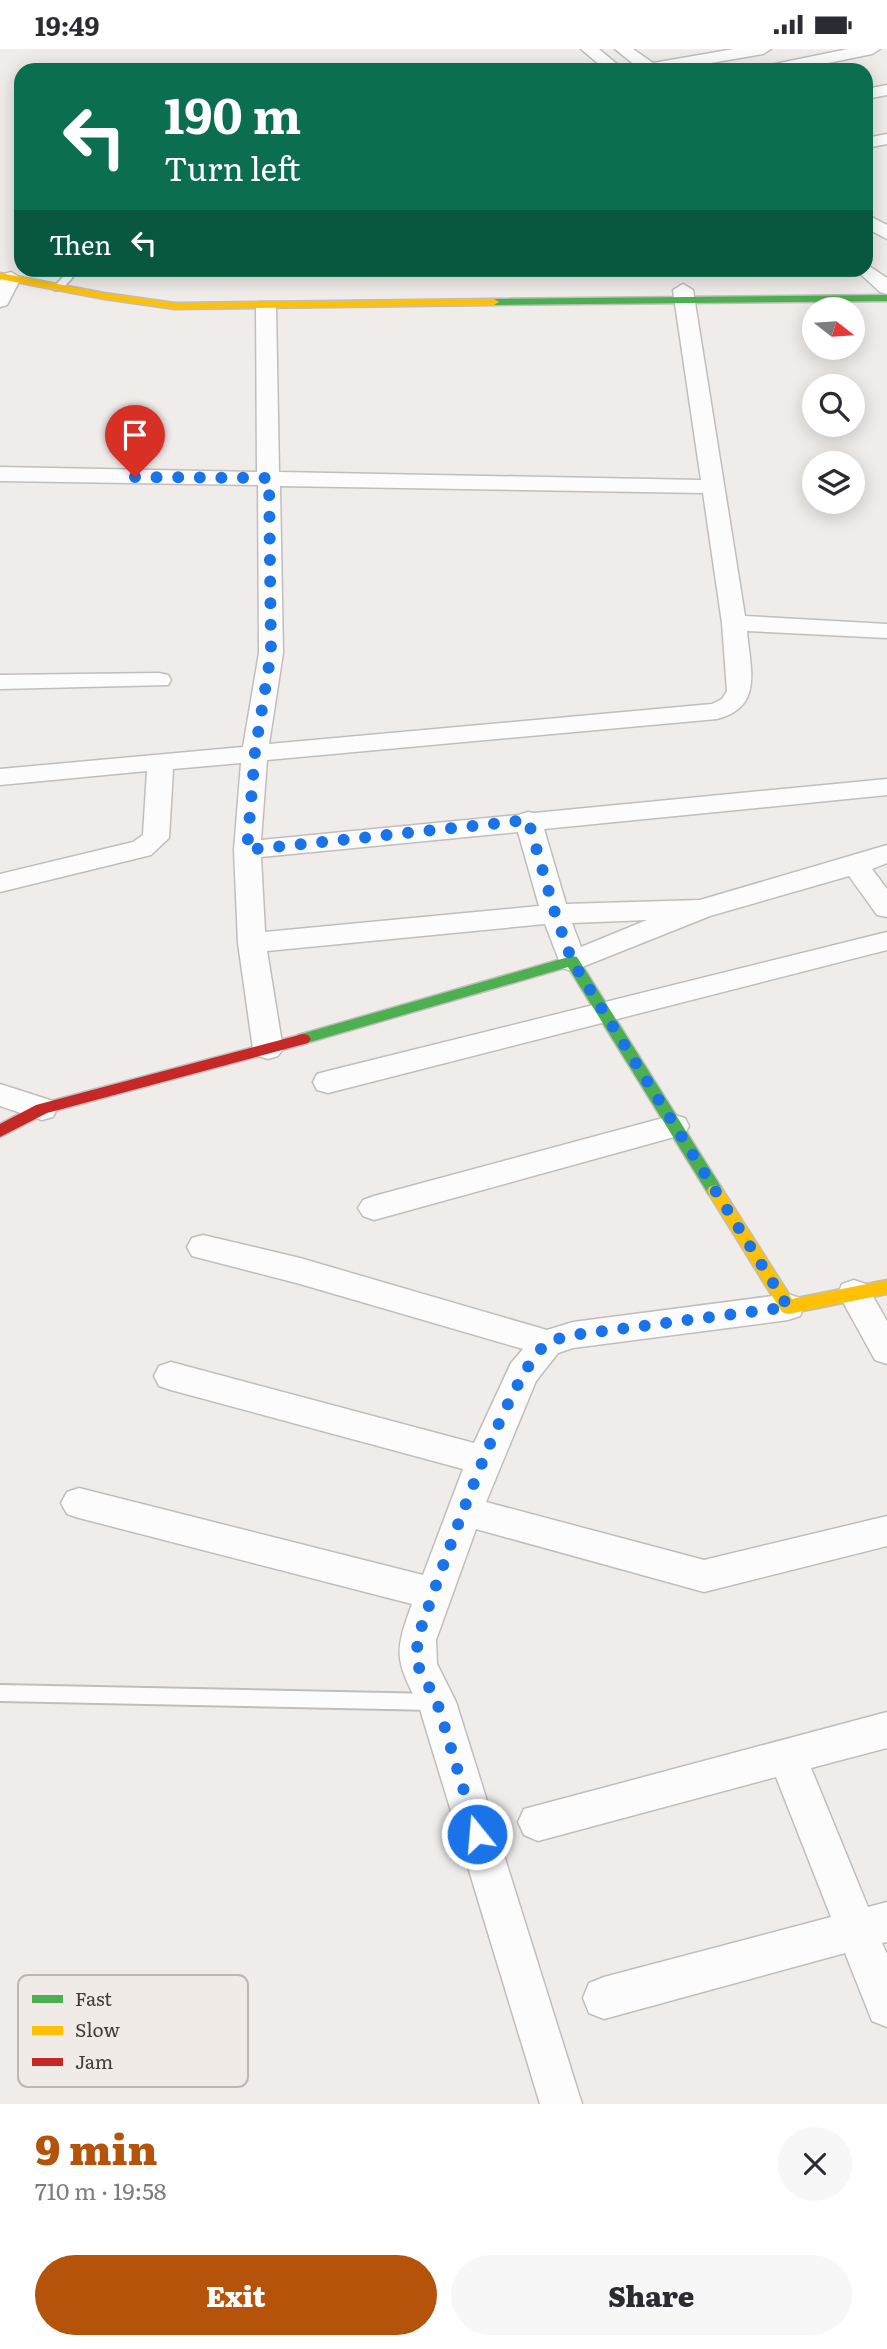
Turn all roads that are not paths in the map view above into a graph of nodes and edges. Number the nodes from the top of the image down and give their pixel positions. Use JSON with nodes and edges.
{"nodes":[{"id":1,"x":590,"y":49,"type":"edge"},
{"id":2,"x":663,"y":49,"type":"edge"},
{"id":3,"x":680,"y":49,"type":"edge"},
{"id":4,"x":763,"y":49,"type":"edge"},
{"id":5,"x":872,"y":49,"type":"edge"},
{"id":6,"x":627,"y":52,"type":"edge"},
{"id":7,"x":695,"y":61,"type":"junction"},
{"id":8,"x":607,"y":63,"type":"edge"},
{"id":9,"x":641,"y":63,"type":"edge"},
{"id":10,"x":683,"y":63,"type":"edge"},
{"id":11,"x":805,"y":63,"type":"edge"},
{"id":12,"x":8,"y":271,"type":"edge"},
{"id":13,"x":873,"y":277,"type":"edge"},
{"id":14,"x":65,"y":279,"type":"edge"},
{"id":15,"x":887,"y":289,"type":"edge"},
{"id":16,"x":684,"y":295,"type":"junction"},
{"id":17,"x":887,"y":298,"type":"edge"},
{"id":18,"x":0,"y":301,"type":"edge"},
{"id":19,"x":266,"y":306,"type":"junction"},
{"id":20,"x":0,"y":474,"type":"edge"},
{"id":21,"x":269,"y":478,"type":"junction"},
{"id":22,"x":711,"y":487,"type":"junction"},
{"id":23,"x":734,"y":623,"type":"junction"},
{"id":24,"x":887,"y":631,"type":"edge"},
{"id":25,"x":159,"y":680,"type":"dead end"},
{"id":26,"x":0,"y":682,"type":"edge"},
{"id":27,"x":255,"y":752,"type":"junction"},
{"id":28,"x":160,"y":763,"type":"junction"},
{"id":29,"x":0,"y":777,"type":"edge"},
{"id":30,"x":887,"y":786,"type":"edge"},
{"id":31,"x":528,"y":820,"type":"junction"},
{"id":32,"x":247,"y":850,"type":"junction"},
{"id":33,"x":887,"y":854,"type":"edge"},
{"id":34,"x":855,"y":865,"type":"junction"},
{"id":35,"x":0,"y":883,"type":"edge"},
{"id":36,"x":887,"y":908,"type":"edge"},
{"id":37,"x":700,"y":909,"type":"junction"},
{"id":38,"x":555,"y":913,"type":"junction"},
{"id":39,"x":887,"y":940,"type":"edge"},
{"id":40,"x":252,"y":943,"type":"junction"},
{"id":41,"x":572,"y":961,"type":"junction"},
{"id":42,"x":605,"y":1013,"type":"junction"},
{"id":43,"x":268,"y":1049,"type":"junction"},
{"id":44,"x":328,"y":1082,"type":"dead end"},
{"id":45,"x":0,"y":1095,"type":"edge"},
{"id":46,"x":41,"y":1109,"type":"junction"},
{"id":47,"x":674,"y":1126,"type":"junction"},
{"id":48,"x":0,"y":1131,"type":"edge"},
{"id":49,"x":374,"y":1208,"type":"dead end"},
{"id":50,"x":203,"y":1247,"type":"dead end"},
{"id":51,"x":887,"y":1286,"type":"edge"},
{"id":52,"x":854,"y":1293,"type":"junction"},
{"id":53,"x":788,"y":1307,"type":"junction"},
{"id":54,"x":547,"y":1343,"type":"junction"},
{"id":55,"x":887,"y":1351,"type":"edge"},
{"id":56,"x":171,"y":1377,"type":"dead end"},
{"id":57,"x":484,"y":1460,"type":"junction"},
{"id":58,"x":79,"y":1503,"type":"dead end"},
{"id":59,"x":464,"y":1511,"type":"junction"},
{"id":60,"x":887,"y":1531,"type":"edge"},
{"id":61,"x":433,"y":1593,"type":"junction"},
{"id":62,"x":0,"y":1693,"type":"edge"},
{"id":63,"x":437,"y":1702,"type":"junction"},
{"id":64,"x":887,"y":1730,"type":"edge"},
{"id":65,"x":787,"y":1755,"type":"junction"},
{"id":66,"x":538,"y":1822,"type":"dead end"},
{"id":67,"x":872,"y":1926,"type":"edge"},
{"id":68,"x":604,"y":1998,"type":"dead end"},
{"id":69,"x":887,"y":2006,"type":"edge"},
{"id":70,"x":562,"y":2104,"type":"edge"}],
"edges":[{"from":1,"to":8,"type":"street"},
{"from":2,"to":6,"type":"street"},
{"from":3,"to":7,"type":"street"},
{"from":4,"to":7,"type":"street"},
{"from":5,"to":11,"type":"street"},
{"from":6,"to":9,"type":"street"},
{"from":7,"to":10,"type":"street"},
{"from":12,"to":18,"type":"street"},
{"from":13,"to":15,"type":"street"},
{"from":14,"to":16,"type":"street"},
{"from":14,"to":19,"type":"street"},
{"from":15,"to":16,"type":"street"},
{"from":16,"to":17,"type":"street"},
{"from":16,"to":19,"type":"street"},
{"from":16,"to":22,"type":"street"},
{"from":19,"to":21,"type":"street"},
{"from":20,"to":21,"type":"street"},
{"from":21,"to":22,"type":"street"},
{"from":21,"to":27,"type":"street"},
{"from":22,"to":23,"type":"street"},
{"from":23,"to":24,"type":"street"},
{"from":23,"to":27,"type":"street"},
{"from":25,"to":26,"type":"street"},
{"from":27,"to":28,"type":"street"},
{"from":27,"to":32,"type":"street"},
{"from":28,"to":29,"type":"street"},
{"from":28,"to":35,"type":"street"},
{"from":30,"to":31,"type":"street"},
{"from":31,"to":32,"type":"street"},
{"from":31,"to":38,"type":"street"},
{"from":32,"to":40,"type":"street"},
{"from":33,"to":34,"type":"street"},
{"from":34,"to":36,"type":"street"},
{"from":34,"to":37,"type":"street"},
{"from":37,"to":38,"type":"street"},
{"from":37,"to":41,"type":"street"},
{"from":38,"to":40,"type":"street"},
{"from":38,"to":41,"type":"street"},
{"from":39,"to":42,"type":"street"},
{"from":40,"to":43,"type":"street"},
{"from":41,"to":42,"type":"street"},
{"from":41,"to":43,"type":"street"},
{"from":42,"to":44,"type":"street"},
{"from":42,"to":47,"type":"street"},
{"from":43,"to":46,"type":"street"},
{"from":45,"to":46,"type":"street"},
{"from":46,"to":48,"type":"street"},
{"from":47,"to":49,"type":"street"},
{"from":47,"to":53,"type":"street"},
{"from":50,"to":54,"type":"street"},
{"from":51,"to":52,"type":"street"},
{"from":52,"to":53,"type":"street"},
{"from":52,"to":55,"type":"street"},
{"from":53,"to":54,"type":"street"},
{"from":54,"to":57,"type":"street"},
{"from":56,"to":57,"type":"street"},
{"from":57,"to":59,"type":"street"},
{"from":58,"to":61,"type":"street"},
{"from":59,"to":60,"type":"street"},
{"from":59,"to":61,"type":"street"},
{"from":61,"to":63,"type":"street"},
{"from":62,"to":63,"type":"lane"},
{"from":63,"to":70,"type":"street"},
{"from":64,"to":65,"type":"street"},
{"from":65,"to":66,"type":"street"},
{"from":65,"to":67,"type":"street"},
{"from":67,"to":68,"type":"street"},
{"from":67,"to":69,"type":"street"}]}
